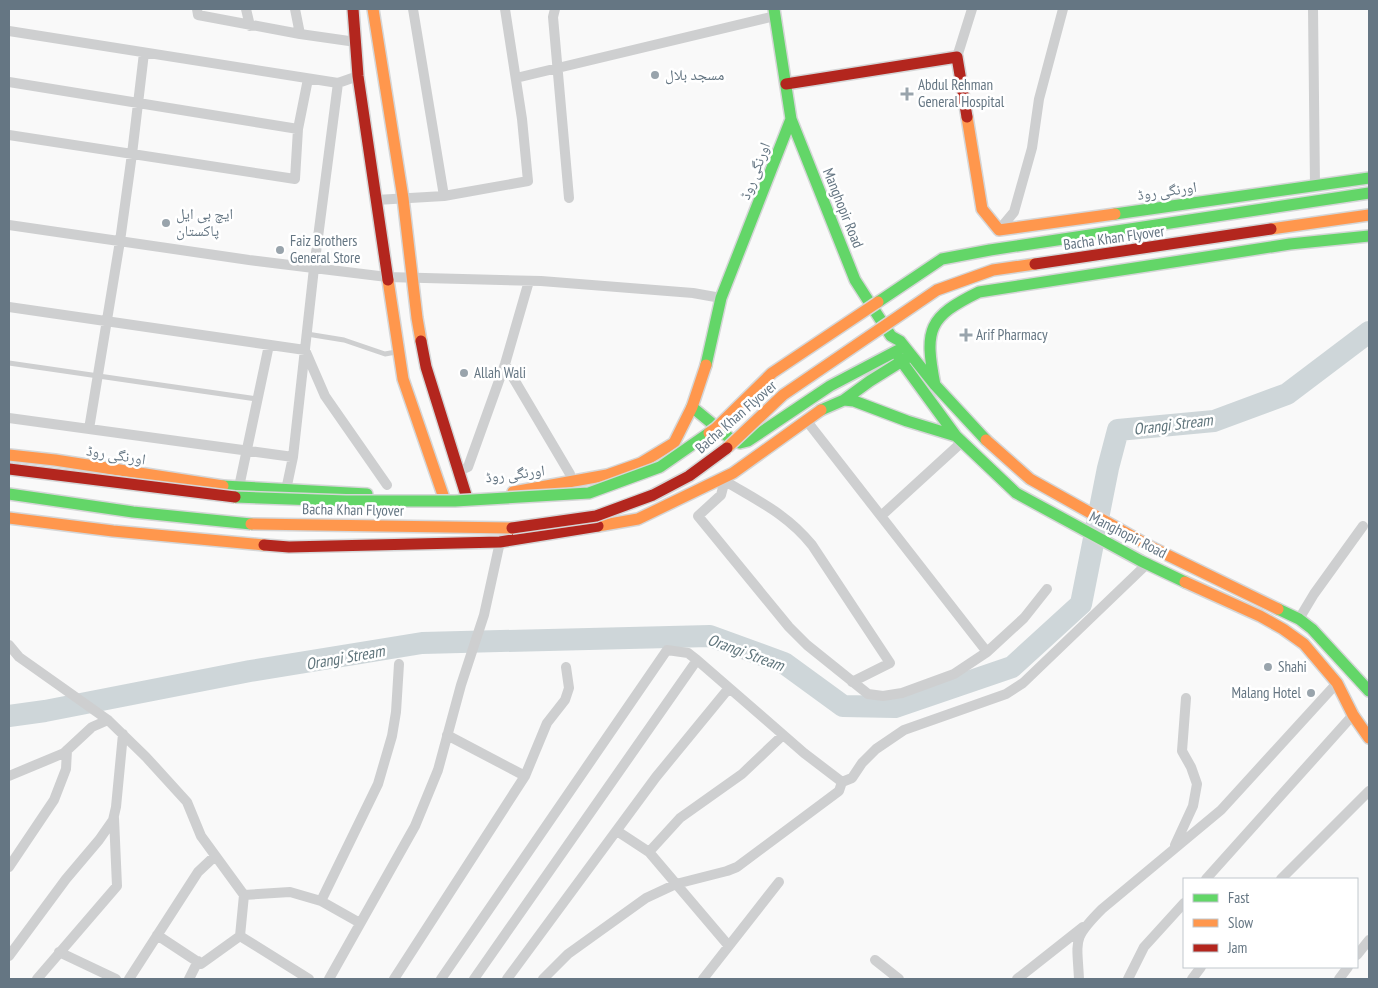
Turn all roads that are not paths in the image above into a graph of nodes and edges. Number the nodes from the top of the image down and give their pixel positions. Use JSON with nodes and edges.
{"nodes":[{"id":1,"x":197,"y":9,"type":"edge"},
{"id":2,"x":246,"y":9,"type":"edge"},
{"id":3,"x":295,"y":9,"type":"edge"},
{"id":4,"x":353,"y":9,"type":"edge"},
{"id":5,"x":373,"y":9,"type":"edge"},
{"id":6,"x":414,"y":9,"type":"edge"},
{"id":7,"x":505,"y":9,"type":"edge"},
{"id":8,"x":555,"y":9,"type":"edge"},
{"id":9,"x":972,"y":9,"type":"edge"},
{"id":10,"x":1063,"y":9,"type":"edge"},
{"id":11,"x":1313,"y":9,"type":"edge"},
{"id":12,"x":774,"y":12,"type":"edge"},
{"id":13,"x":250,"y":26,"type":"junction"},
{"id":14,"x":9,"y":31,"type":"edge"},
{"id":15,"x":300,"y":34,"type":"junction"},
{"id":16,"x":356,"y":42,"type":"junction"},
{"id":17,"x":144,"y":53,"type":"junction"},
{"id":18,"x":957,"y":58,"type":"junction"},
{"id":19,"x":558,"y":68,"type":"junction"},
{"id":20,"x":358,"y":76,"type":"junction"},
{"id":21,"x":516,"y":78,"type":"junction"},
{"id":22,"x":308,"y":79,"type":"junction"},
{"id":23,"x":9,"y":82,"type":"edge"},
{"id":24,"x":338,"y":83,"type":"junction"},
{"id":25,"x":786,"y":84,"type":"junction"},
{"id":26,"x":137,"y":103,"type":"junction"},
{"id":27,"x":791,"y":119,"type":"junction"},
{"id":28,"x":298,"y":130,"type":"junction"},
{"id":29,"x":9,"y":135,"type":"edge"},
{"id":30,"x":132,"y":154,"type":"junction"},
{"id":31,"x":1369,"y":178,"type":"edge"},
{"id":32,"x":1315,"y":186,"type":"junction"},
{"id":33,"x":1369,"y":193,"type":"edge"},
{"id":34,"x":444,"y":196,"type":"junction"},
{"id":35,"x":402,"y":198,"type":"junction"},
{"id":36,"x":569,"y":198,"type":"dead end"},
{"id":37,"x":376,"y":200,"type":"junction"},
{"id":38,"x":1369,"y":216,"type":"edge"},
{"id":39,"x":9,"y":225,"type":"edge"},
{"id":40,"x":999,"y":230,"type":"junction"},
{"id":41,"x":1369,"y":236,"type":"edge"},
{"id":42,"x":120,"y":241,"type":"junction"},
{"id":43,"x":314,"y":268,"type":"junction"},
{"id":44,"x":387,"y":277,"type":"junction"},
{"id":45,"x":412,"y":277,"type":"junction"},
{"id":46,"x":529,"y":281,"type":"junction"},
{"id":47,"x":721,"y":298,"type":"junction"},
{"id":48,"x":9,"y":307,"type":"edge"},
{"id":49,"x":107,"y":321,"type":"junction"},
{"id":50,"x":307,"y":334,"type":"junction"},
{"id":51,"x":269,"y":345,"type":"junction"},
{"id":52,"x":305,"y":350,"type":"junction"},
{"id":53,"x":398,"y":352,"type":"junction"},
{"id":54,"x":903,"y":354,"type":"junction"},
{"id":55,"x":9,"y":363,"type":"edge"},
{"id":56,"x":505,"y":364,"type":"junction"},
{"id":57,"x":98,"y":376,"type":"junction"},
{"id":58,"x":935,"y":385,"type":"junction"},
{"id":59,"x":258,"y":399,"type":"junction"},
{"id":60,"x":844,"y":400,"type":"junction"},
{"id":61,"x":692,"y":407,"type":"junction"},
{"id":62,"x":9,"y":418,"type":"edge"},
{"id":63,"x":806,"y":420,"type":"junction"},
{"id":64,"x":89,"y":429,"type":"junction"},
{"id":65,"x":959,"y":439,"type":"junction"},
{"id":66,"x":247,"y":451,"type":"junction"},
{"id":67,"x":9,"y":455,"type":"edge"},
{"id":68,"x":293,"y":457,"type":"junction"},
{"id":69,"x":9,"y":469,"type":"edge"},
{"id":70,"x":460,"y":471,"type":"junction"},
{"id":71,"x":570,"y":474,"type":"dead end"},
{"id":72,"x":726,"y":479,"type":"junction"},
{"id":73,"x":387,"y":485,"type":"dead end"},
{"id":74,"x":239,"y":488,"type":"junction"},
{"id":75,"x":286,"y":490,"type":"junction"},
{"id":76,"x":9,"y":494,"type":"edge"},
{"id":77,"x":466,"y":495,"type":"junction"},
{"id":78,"x":443,"y":496,"type":"junction"},
{"id":79,"x":881,"y":516,"type":"junction"},
{"id":80,"x":9,"y":518,"type":"edge"},
{"id":81,"x":1363,"y":526,"type":"dead end"},
{"id":82,"x":500,"y":542,"type":"junction"},
{"id":83,"x":1145,"y":562,"type":"junction"},
{"id":84,"x":1047,"y":589,"type":"dead end"},
{"id":85,"x":1299,"y":620,"type":"junction"},
{"id":86,"x":9,"y":645,"type":"edge"},
{"id":87,"x":987,"y":652,"type":"junction"},
{"id":88,"x":697,"y":660,"type":"junction"},
{"id":89,"x":399,"y":664,"type":"dead end"},
{"id":90,"x":566,"y":668,"type":"dead end"},
{"id":91,"x":852,"y":682,"type":"junction"},
{"id":92,"x":1336,"y":683,"type":"junction"},
{"id":93,"x":729,"y":688,"type":"junction"},
{"id":94,"x":1369,"y":691,"type":"edge"},
{"id":95,"x":1186,"y":698,"type":"dead end"},
{"id":96,"x":1353,"y":715,"type":"junction"},
{"id":97,"x":108,"y":720,"type":"junction"},
{"id":98,"x":123,"y":734,"type":"junction"},
{"id":99,"x":448,"y":735,"type":"junction"},
{"id":100,"x":783,"y":736,"type":"junction"},
{"id":101,"x":1369,"y":738,"type":"edge"},
{"id":102,"x":67,"y":750,"type":"junction"},
{"id":103,"x":9,"y":776,"type":"edge"},
{"id":104,"x":525,"y":776,"type":"junction"},
{"id":105,"x":842,"y":782,"type":"junction"},
{"id":106,"x":1369,"y":791,"type":"edge"},
{"id":107,"x":114,"y":816,"type":"junction"},
{"id":108,"x":616,"y":831,"type":"junction"},
{"id":109,"x":1174,"y":849,"type":"junction"},
{"id":110,"x":649,"y":852,"type":"junction"},
{"id":111,"x":215,"y":856,"type":"junction"},
{"id":112,"x":9,"y":867,"type":"edge"},
{"id":113,"x":1207,"y":878,"type":"edge"},
{"id":114,"x":1282,"y":878,"type":"edge"},
{"id":115,"x":779,"y":882,"type":"dead end"},
{"id":116,"x":676,"y":884,"type":"junction"},
{"id":117,"x":244,"y":895,"type":"junction"},
{"id":118,"x":321,"y":901,"type":"junction"},
{"id":119,"x":1183,"y":904,"type":"edge"},
{"id":120,"x":360,"y":923,"type":"junction"},
{"id":121,"x":1084,"y":927,"type":"junction"},
{"id":122,"x":157,"y":935,"type":"junction"},
{"id":123,"x":240,"y":936,"type":"junction"},
{"id":124,"x":1369,"y":940,"type":"edge"},
{"id":125,"x":728,"y":945,"type":"junction"},
{"id":126,"x":59,"y":952,"type":"junction"},
{"id":127,"x":1358,"y":954,"type":"edge"},
{"id":128,"x":9,"y":956,"type":"edge"},
{"id":129,"x":875,"y":960,"type":"dead end"},
{"id":130,"x":198,"y":962,"type":"junction"},
{"id":131,"x":1200,"y":968,"type":"edge"},
{"id":132,"x":1347,"y":968,"type":"edge"},
{"id":133,"x":36,"y":979,"type":"edge"},
{"id":134,"x":116,"y":979,"type":"edge"},
{"id":135,"x":129,"y":979,"type":"edge"},
{"id":136,"x":189,"y":979,"type":"edge"},
{"id":137,"x":309,"y":979,"type":"edge"},
{"id":138,"x":330,"y":979,"type":"edge"},
{"id":139,"x":394,"y":979,"type":"edge"},
{"id":140,"x":441,"y":979,"type":"edge"},
{"id":141,"x":474,"y":979,"type":"edge"},
{"id":142,"x":507,"y":979,"type":"edge"},
{"id":143,"x":543,"y":979,"type":"edge"},
{"id":144,"x":703,"y":979,"type":"edge"},
{"id":145,"x":899,"y":979,"type":"edge"},
{"id":146,"x":1017,"y":979,"type":"edge"},
{"id":147,"x":1079,"y":979,"type":"edge"},
{"id":148,"x":1128,"y":979,"type":"edge"},
{"id":149,"x":1192,"y":979,"type":"edge"},
{"id":150,"x":1339,"y":979,"type":"edge"}],
"edges":[{"from":1,"to":13,"type":"street"},
{"from":2,"to":13,"type":"street"},
{"from":3,"to":15,"type":"street"},
{"from":4,"to":16,"type":"street"},
{"from":5,"to":35,"type":"street"},
{"from":6,"to":34,"type":"street"},
{"from":7,"to":21,"type":"street"},
{"from":8,"to":19,"type":"street"},
{"from":9,"to":18,"type":"street"},
{"from":10,"to":40,"type":"street"},
{"from":11,"to":32,"type":"street"},
{"from":12,"to":19,"type":"street"},
{"from":12,"to":25,"type":"street","name":"Manghopir Road"},
{"from":13,"to":15,"type":"street"},
{"from":14,"to":17,"type":"street"},
{"from":15,"to":16,"type":"street"},
{"from":16,"to":20,"type":"street"},
{"from":17,"to":22,"type":"street"},
{"from":17,"to":26,"type":"street"},
{"from":18,"to":25,"type":"street"},
{"from":18,"to":40,"type":"street"},
{"from":19,"to":21,"type":"street"},
{"from":19,"to":36,"type":"street"},
{"from":20,"to":24,"type":"street"},
{"from":20,"to":37,"type":"street"},
{"from":21,"to":34,"type":"street"},
{"from":22,"to":24,"type":"street"},
{"from":22,"to":28,"type":"street"},
{"from":23,"to":26,"type":"street"},
{"from":24,"to":43,"type":"street"},
{"from":25,"to":27,"type":"street","name":"Manghopir Road"},
{"from":26,"to":28,"type":"street"},
{"from":26,"to":30,"type":"street"},
{"from":27,"to":47,"type":"street","name":"اورنگی روڈ"},
{"from":27,"to":54,"type":"street","name":"Manghopir Road"},
{"from":28,"to":30,"type":"street"},
{"from":29,"to":30,"type":"street"},
{"from":30,"to":42,"type":"street"},
{"from":31,"to":32,"type":"street","name":"اورنگی روڈ"},
{"from":32,"to":40,"type":"street","name":"اورنگی روڈ"},
{"from":33,"to":69,"type":"street","name":"Bacha Khan Flyover","bridge":true},
{"from":34,"to":35,"type":"street"},
{"from":35,"to":37,"type":"street"},
{"from":35,"to":45,"type":"street"},
{"from":37,"to":44,"type":"street"},
{"from":38,"to":76,"type":"street","name":"Bacha Khan Flyover","bridge":true},
{"from":39,"to":42,"type":"street"},
{"from":41,"to":58,"type":"street"},
{"from":42,"to":43,"type":"street"},
{"from":42,"to":49,"type":"street"},
{"from":43,"to":44,"type":"street"},
{"from":43,"to":50,"type":"street"},
{"from":44,"to":45,"type":"street"},
{"from":44,"to":53,"type":"street"},
{"from":45,"to":46,"type":"street"},
{"from":45,"to":70,"type":"street"},
{"from":46,"to":47,"type":"street"},
{"from":46,"to":56,"type":"street"},
{"from":47,"to":61,"type":"street","name":"اورنگی روڈ"},
{"from":48,"to":49,"type":"street"},
{"from":49,"to":51,"type":"street"},
{"from":49,"to":57,"type":"street"},
{"from":50,"to":52,"type":"street"},
{"from":50,"to":53,"type":"lane"},
{"from":51,"to":52,"type":"street"},
{"from":51,"to":59,"type":"street"},
{"from":52,"to":68,"type":"street"},
{"from":52,"to":73,"type":"street"},
{"from":53,"to":78,"type":"street"},
{"from":54,"to":58,"type":"street","name":"Manghopir Road"},
{"from":54,"to":60,"type":"street"},
{"from":54,"to":61,"type":"street"},
{"from":54,"to":65,"type":"street","name":"Manghopir Road"},
{"from":55,"to":57,"type":"lane"},
{"from":56,"to":70,"type":"street"},
{"from":56,"to":71,"type":"street"},
{"from":57,"to":59,"type":"lane"},
{"from":57,"to":64,"type":"street"},
{"from":58,"to":85,"type":"street","name":"Manghopir Road"},
{"from":59,"to":66,"type":"street"},
{"from":60,"to":63,"type":"street"},
{"from":60,"to":65,"type":"street"},
{"from":61,"to":77,"type":"street","name":"اورنگی روڈ"},
{"from":62,"to":64,"type":"street"},
{"from":63,"to":72,"type":"street"},
{"from":63,"to":79,"type":"street"},
{"from":64,"to":66,"type":"street"},
{"from":65,"to":79,"type":"street"},
{"from":65,"to":83,"type":"street","name":"Manghopir Road"},
{"from":66,"to":68,"type":"street"},
{"from":66,"to":74,"type":"street"},
{"from":67,"to":74,"type":"street","name":"اورنگی روڈ"},
{"from":68,"to":75,"type":"street"},
{"from":70,"to":77,"type":"street"},
{"from":72,"to":82,"type":"street"},
{"from":72,"to":91,"type":"street"},
{"from":72,"to":91,"type":"street"},
{"from":74,"to":75,"type":"street","name":"اورنگی روڈ"},
{"from":75,"to":78,"type":"street","name":"اورنگی روڈ"},
{"from":77,"to":78,"type":"street","name":"اورنگی روڈ"},
{"from":79,"to":87,"type":"street"},
{"from":80,"to":82,"type":"street"},
{"from":81,"to":85,"type":"street"},
{"from":82,"to":99,"type":"street"},
{"from":83,"to":92,"type":"street","name":"Manghopir Road"},
{"from":83,"to":105,"type":"street"},
{"from":84,"to":87,"type":"street"},
{"from":85,"to":94,"type":"street","name":"Manghopir Road"},
{"from":86,"to":97,"type":"street"},
{"from":87,"to":91,"type":"street"},
{"from":88,"to":93,"type":"street"},
{"from":88,"to":140,"type":"street"},
{"from":88,"to":141,"type":"street"},
{"from":89,"to":118,"type":"street"},
{"from":90,"to":104,"type":"street"},
{"from":92,"to":96,"type":"street","name":"Manghopir Road"},
{"from":92,"to":109,"type":"street"},
{"from":93,"to":100,"type":"street"},
{"from":93,"to":108,"type":"street"},
{"from":95,"to":109,"type":"street"},
{"from":96,"to":101,"type":"street","name":"Manghopir Road"},
{"from":96,"to":113,"type":"street"},
{"from":97,"to":98,"type":"street"},
{"from":97,"to":102,"type":"street"},
{"from":98,"to":107,"type":"street"},
{"from":98,"to":111,"type":"street"},
{"from":99,"to":104,"type":"street"},
{"from":99,"to":120,"type":"street"},
{"from":100,"to":105,"type":"street"},
{"from":100,"to":110,"type":"street"},
{"from":102,"to":103,"type":"street"},
{"from":102,"to":112,"type":"street"},
{"from":104,"to":139,"type":"street"},
{"from":105,"to":116,"type":"street"},
{"from":106,"to":114,"type":"street"},
{"from":107,"to":126,"type":"street"},
{"from":107,"to":128,"type":"street"},
{"from":108,"to":110,"type":"street"},
{"from":108,"to":142,"type":"street"},
{"from":109,"to":121,"type":"street"},
{"from":110,"to":116,"type":"street"},
{"from":111,"to":117,"type":"street"},
{"from":111,"to":122,"type":"street"},
{"from":115,"to":125,"type":"street"},
{"from":116,"to":125,"type":"street"},
{"from":116,"to":143,"type":"street"},
{"from":117,"to":118,"type":"street"},
{"from":117,"to":123,"type":"street"},
{"from":118,"to":120,"type":"street"},
{"from":119,"to":148,"type":"street"},
{"from":120,"to":138,"type":"street"},
{"from":121,"to":146,"type":"street"},
{"from":121,"to":147,"type":"street"},
{"from":122,"to":130,"type":"street"},
{"from":122,"to":135,"type":"street"},
{"from":123,"to":130,"type":"street"},
{"from":123,"to":137,"type":"street"},
{"from":124,"to":127,"type":"street"},
{"from":125,"to":144,"type":"street"},
{"from":126,"to":133,"type":"street"},
{"from":126,"to":134,"type":"street"},
{"from":129,"to":145,"type":"street"},
{"from":130,"to":136,"type":"street"},
{"from":131,"to":149,"type":"street"},
{"from":132,"to":150,"type":"street"}]}
